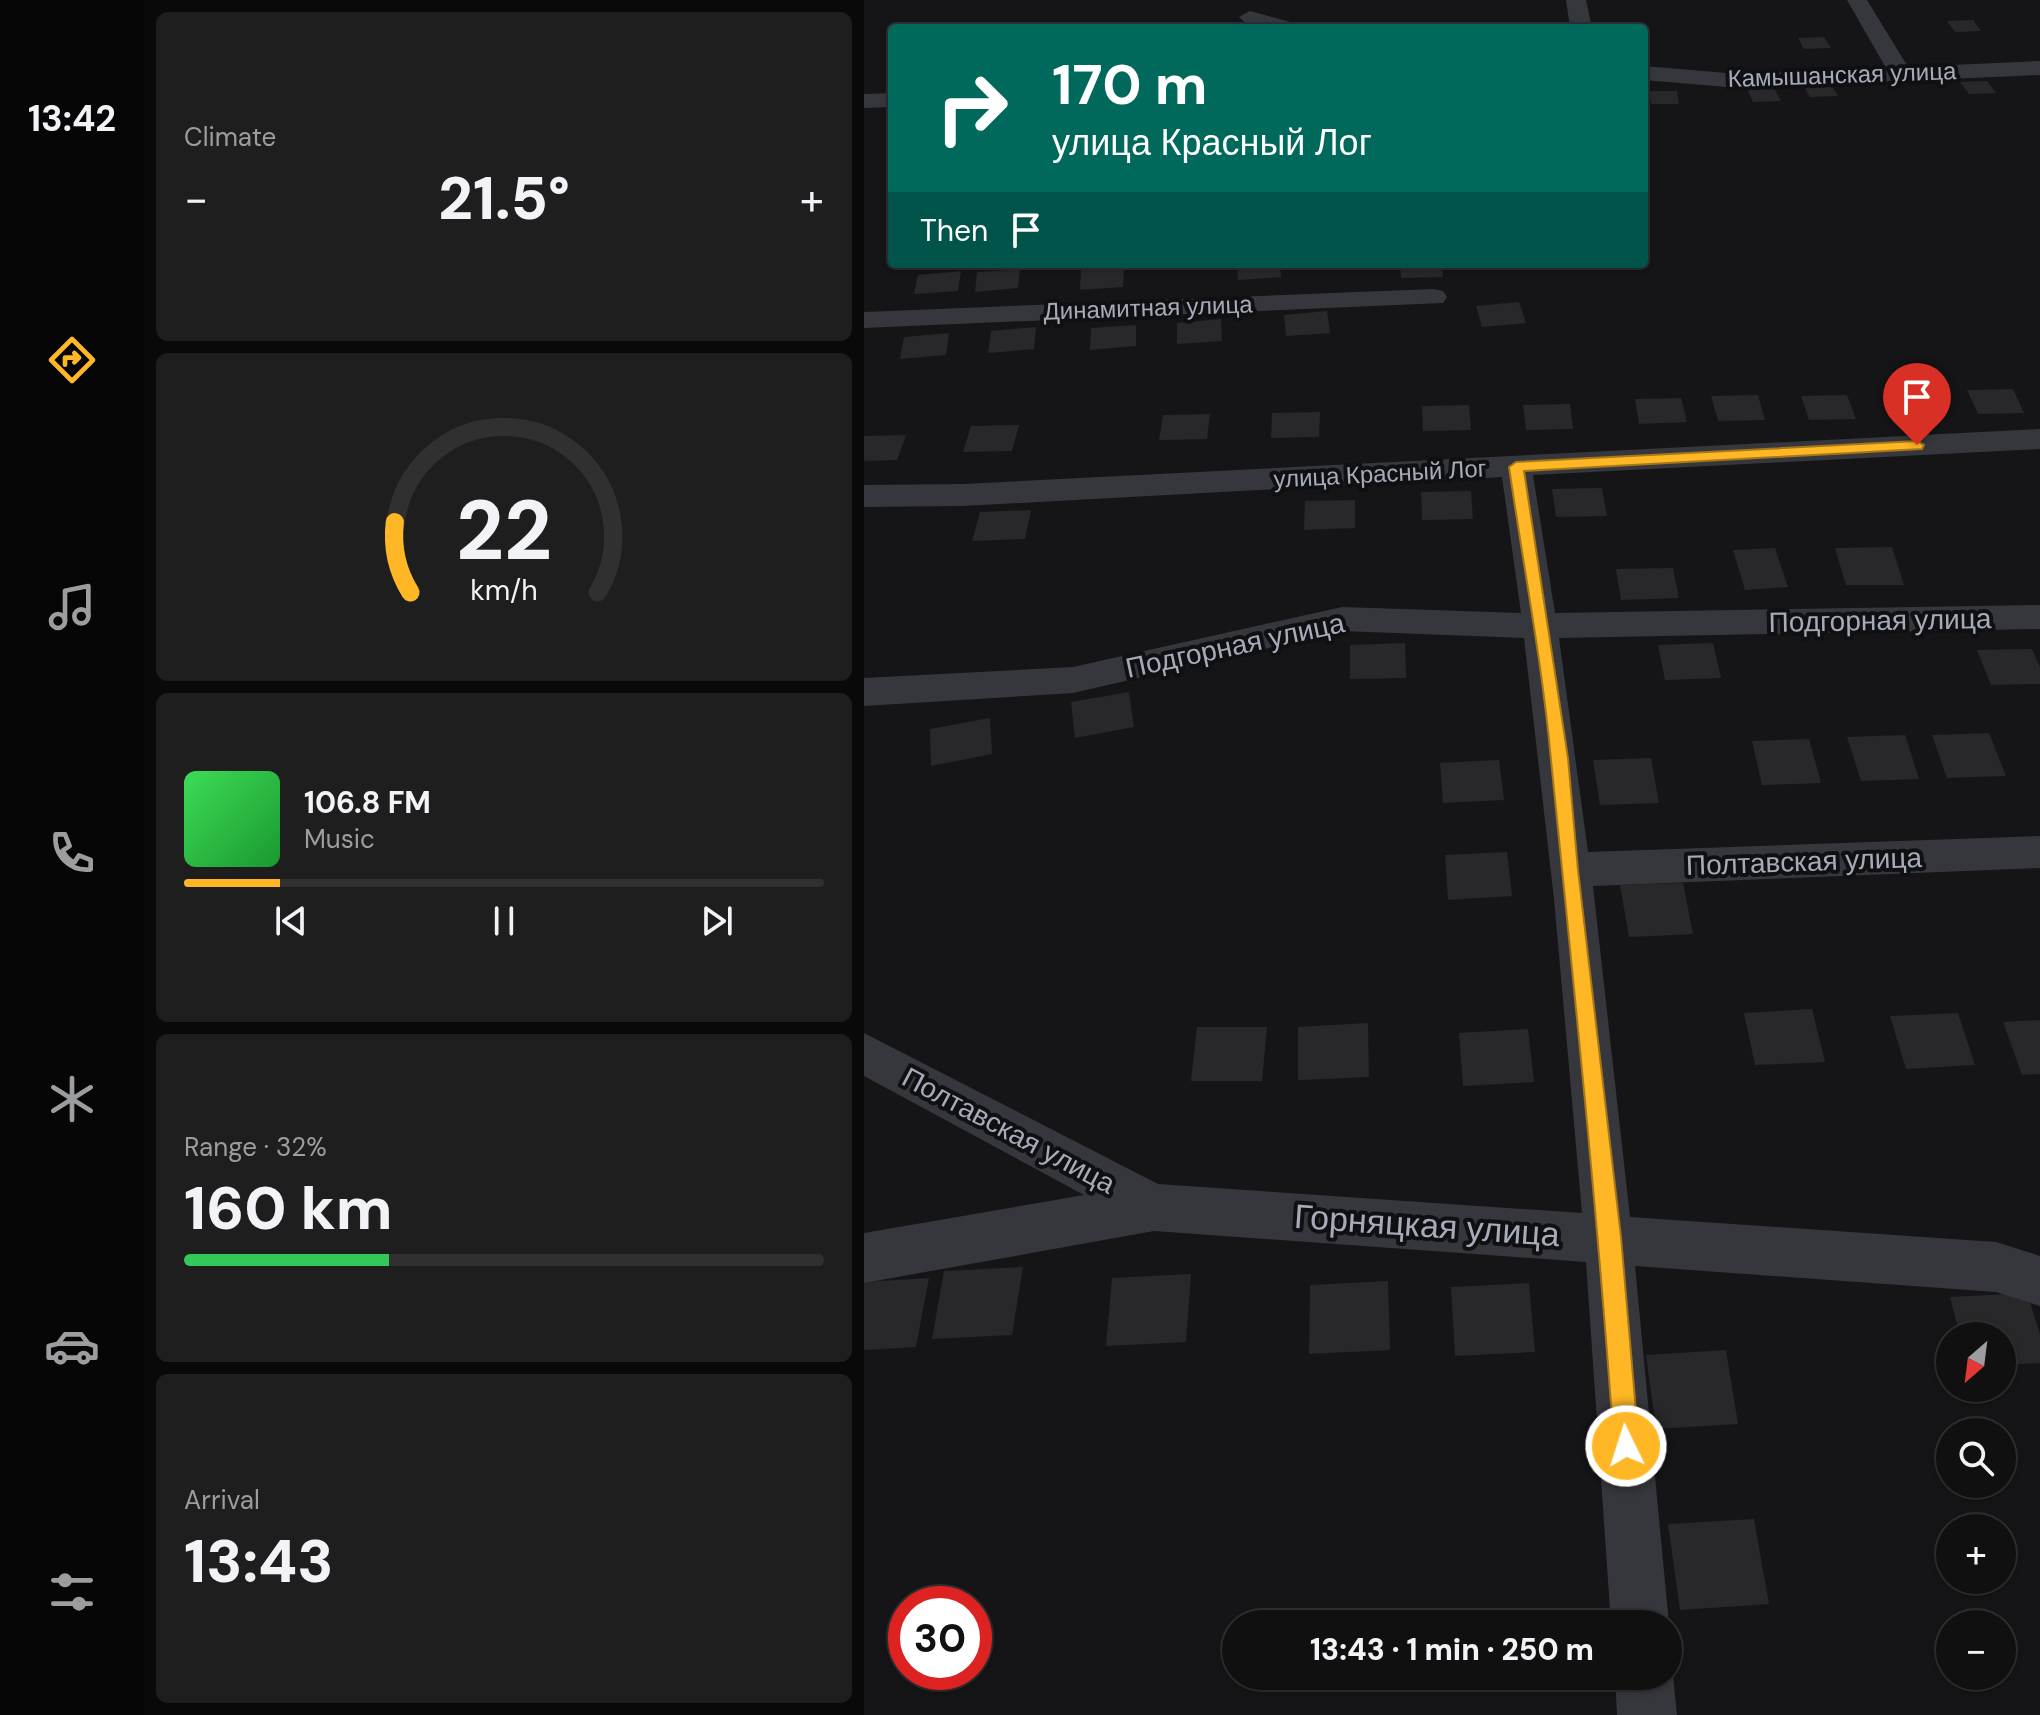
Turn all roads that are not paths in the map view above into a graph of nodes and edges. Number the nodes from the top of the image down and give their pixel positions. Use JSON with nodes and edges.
{"nodes":[{"id":1,"x":1576,"y":0,"type":"edge"},
{"id":2,"x":1857,"y":0,"type":"edge"},
{"id":3,"x":1250,"y":17,"type":"dead end"},
{"id":4,"x":1273,"y":24,"type":"edge"},
{"id":5,"x":1580,"y":24,"type":"edge"},
{"id":6,"x":2040,"y":68,"type":"edge"},
{"id":7,"x":1648,"y":73,"type":"edge"},
{"id":8,"x":1901,"y":74,"type":"junction"},
{"id":9,"x":888,"y":100,"type":"edge"},
{"id":10,"x":864,"y":101,"type":"edge"},
{"id":11,"x":1433,"y":297,"type":"dead end"},
{"id":12,"x":864,"y":320,"type":"edge"},
{"id":13,"x":2040,"y":439,"type":"edge"},
{"id":14,"x":1516,"y":467,"type":"junction"},
{"id":15,"x":864,"y":496,"type":"edge"},
{"id":16,"x":2040,"y":617,"type":"edge"},
{"id":17,"x":1542,"y":626,"type":"junction"},
{"id":18,"x":864,"y":692,"type":"edge"},
{"id":19,"x":2040,"y":852,"type":"edge"},
{"id":20,"x":1569,"y":870,"type":"junction"},
{"id":21,"x":864,"y":1053,"type":"edge"},
{"id":22,"x":1154,"y":1207,"type":"junction"},
{"id":23,"x":1610,"y":1237,"type":"junction"},
{"id":24,"x":864,"y":1258,"type":"edge"},
{"id":25,"x":2040,"y":1281,"type":"edge"},
{"id":26,"x":1639,"y":1610,"type":"edge"},
{"id":27,"x":1645,"y":1690,"type":"edge"},
{"id":28,"x":1647,"y":1715,"type":"edge"}],
"edges":[{"from":1,"to":5,"type":"street"},
{"from":2,"to":8,"type":"street"},
{"from":3,"to":4,"type":"street"},
{"from":6,"to":8,"type":"street","name":"Камышанская улица"},
{"from":7,"to":8,"type":"street","name":"Камышанская улица"},
{"from":9,"to":10,"type":"street"},
{"from":11,"to":12,"type":"street","name":"Динамитная улица"},
{"from":13,"to":14,"type":"street","name":"улица Красный Лог"},
{"from":14,"to":15,"type":"street","name":"улица Красный Лог"},
{"from":14,"to":17,"type":"street"},
{"from":16,"to":17,"type":"street","name":"Подгорная улица"},
{"from":17,"to":18,"type":"street","name":"Подгорная улица"},
{"from":17,"to":20,"type":"street"},
{"from":19,"to":20,"type":"street","name":"Полтавская улица"},
{"from":20,"to":23,"type":"street"},
{"from":21,"to":22,"type":"street","name":"Полтавская улица"},
{"from":22,"to":23,"type":"street","name":"Горняцкая улица"},
{"from":22,"to":24,"type":"street","name":"Горняцкая улица"},
{"from":23,"to":25,"type":"street","name":"Горняцкая улица"},
{"from":23,"to":26,"type":"street"},
{"from":27,"to":28,"type":"street"}]}
